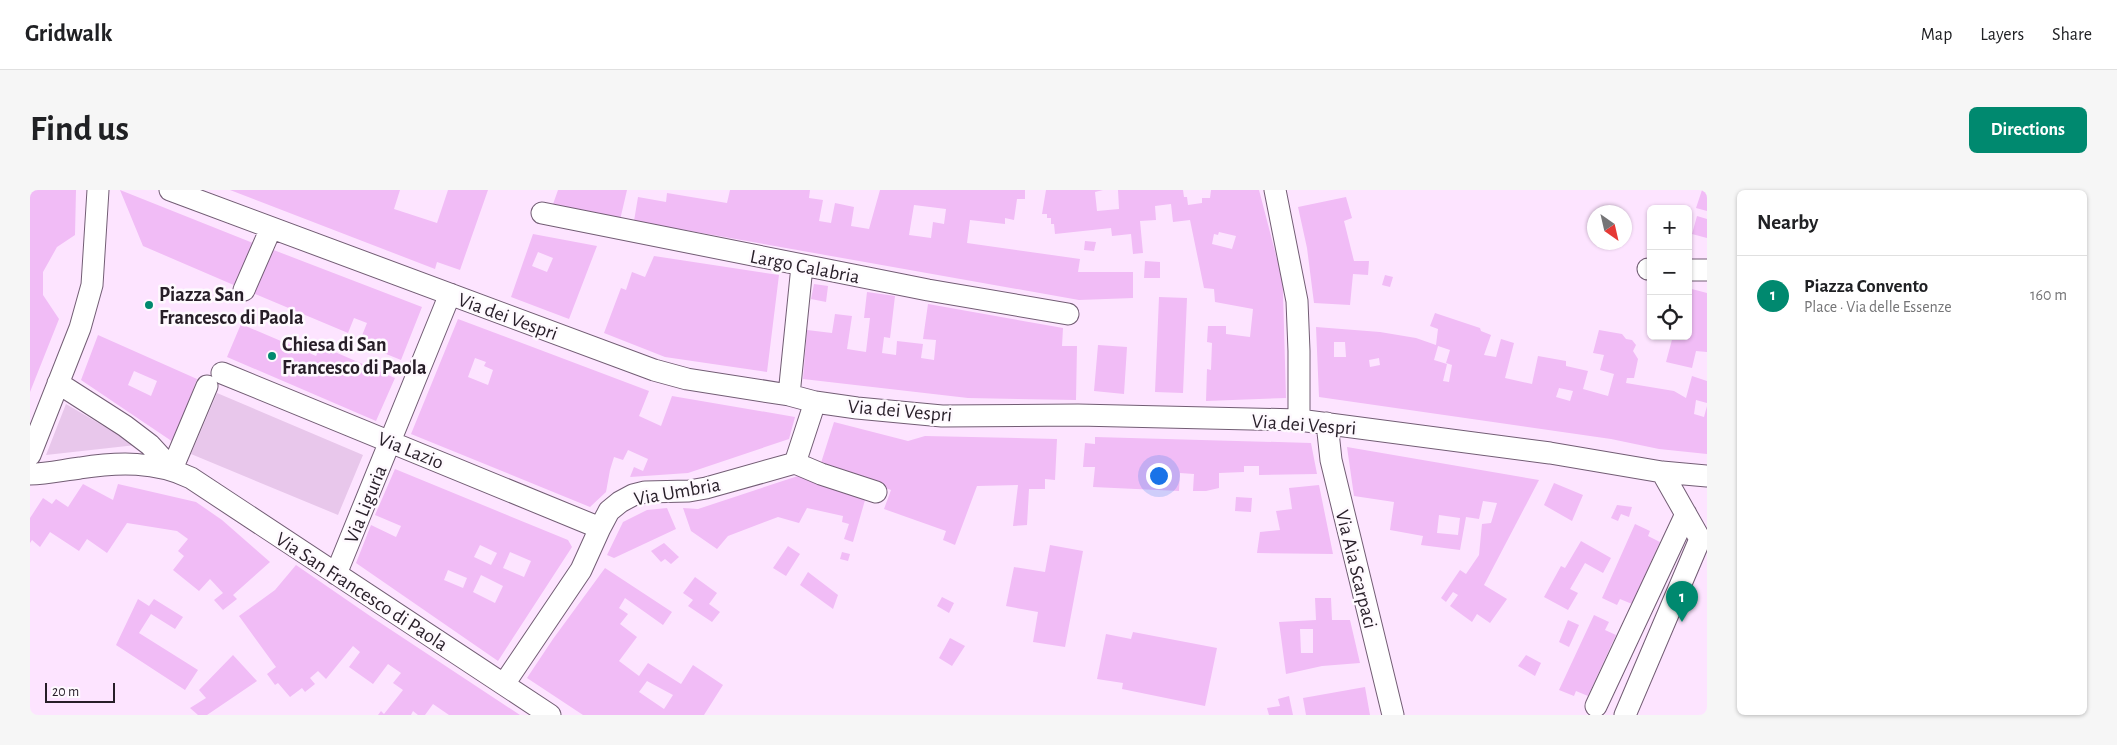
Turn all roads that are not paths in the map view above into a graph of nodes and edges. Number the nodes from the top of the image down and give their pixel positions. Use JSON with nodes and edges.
{"nodes":[{"id":1,"x":98,"y":190,"type":"edge"},
{"id":2,"x":170,"y":190,"type":"edge"},
{"id":3,"x":1275,"y":190,"type":"edge"},
{"id":4,"x":542,"y":213,"type":"dead end"},
{"id":5,"x":271,"y":228,"type":"junction"},
{"id":6,"x":802,"y":266,"type":"junction"},
{"id":7,"x":1692,"y":270,"type":"edge"},
{"id":8,"x":1707,"y":270,"type":"edge"},
{"id":9,"x":244,"y":290,"type":"dead end"},
{"id":10,"x":450,"y":294,"type":"junction"},
{"id":11,"x":1068,"y":314,"type":"dead end"},
{"id":12,"x":58,"y":383,"type":"junction"},
{"id":13,"x":789,"y":396,"type":"junction"},
{"id":14,"x":815,"y":402,"type":"junction"},
{"id":15,"x":1299,"y":420,"type":"junction"},
{"id":16,"x":1327,"y":423,"type":"junction"},
{"id":17,"x":390,"y":442,"type":"junction"},
{"id":18,"x":30,"y":455,"type":"edge"},
{"id":19,"x":795,"y":463,"type":"junction"},
{"id":20,"x":172,"y":469,"type":"junction"},
{"id":21,"x":1662,"y":472,"type":"junction"},
{"id":22,"x":30,"y":474,"type":"edge"},
{"id":23,"x":1707,"y":476,"type":"edge"},
{"id":24,"x":876,"y":492,"type":"dead end"},
{"id":25,"x":1686,"y":514,"type":"junction"},
{"id":26,"x":600,"y":528,"type":"junction"},
{"id":27,"x":336,"y":574,"type":"junction"},
{"id":28,"x":504,"y":684,"type":"junction"},
{"id":29,"x":1596,"y":706,"type":"dead end"},
{"id":30,"x":550,"y":715,"type":"edge"},
{"id":31,"x":1393,"y":715,"type":"edge"},
{"id":32,"x":1625,"y":715,"type":"edge"}],
"edges":[{"from":1,"to":12,"type":"street"},
{"from":2,"to":5,"type":"street","name":"Via dei Vespri"},
{"from":3,"to":15,"type":"street"},
{"from":4,"to":6,"type":"street","name":"Largo Calabria"},
{"from":5,"to":9,"type":"street"},
{"from":5,"to":10,"type":"street","name":"Via dei Vespri"},
{"from":6,"to":11,"type":"street","name":"Largo Calabria"},
{"from":6,"to":13,"type":"street"},
{"from":7,"to":8,"type":"street"},
{"from":10,"to":13,"type":"street","name":"Via dei Vespri"},
{"from":10,"to":17,"type":"street","name":"Via Liguria"},
{"from":12,"to":18,"type":"street"},
{"from":12,"to":20,"type":"street","name":"Via San Francesco di Paola"},
{"from":13,"to":14,"type":"street","name":"Via dei Vespri"},
{"from":14,"to":15,"type":"street","name":"Via dei Vespri"},
{"from":14,"to":19,"type":"street"},
{"from":15,"to":16,"type":"street","name":"Via dei Vespri"},
{"from":16,"to":21,"type":"street","name":"Via dei Vespri"},
{"from":16,"to":31,"type":"street","name":"Via Aia Scarpaci"},
{"from":17,"to":20,"type":"street","name":"Via Lazio"},
{"from":17,"to":26,"type":"street","name":"Via Lazio"},
{"from":17,"to":27,"type":"street","name":"Via Liguria"},
{"from":19,"to":24,"type":"street"},
{"from":19,"to":26,"type":"street","name":"Via Umbria"},
{"from":20,"to":22,"type":"street","name":"Via San Francesco di Paola"},
{"from":20,"to":27,"type":"street","name":"Via San Francesco di Paola"},
{"from":21,"to":23,"type":"street","name":"Via dei Vespri"},
{"from":21,"to":25,"type":"street"},
{"from":25,"to":29,"type":"street"},
{"from":25,"to":32,"type":"street"},
{"from":26,"to":28,"type":"street","name":"Via Umbria"},
{"from":27,"to":28,"type":"street","name":"Via San Francesco di Paola"},
{"from":28,"to":30,"type":"street","name":"Via San Francesco di Paola"}]}
